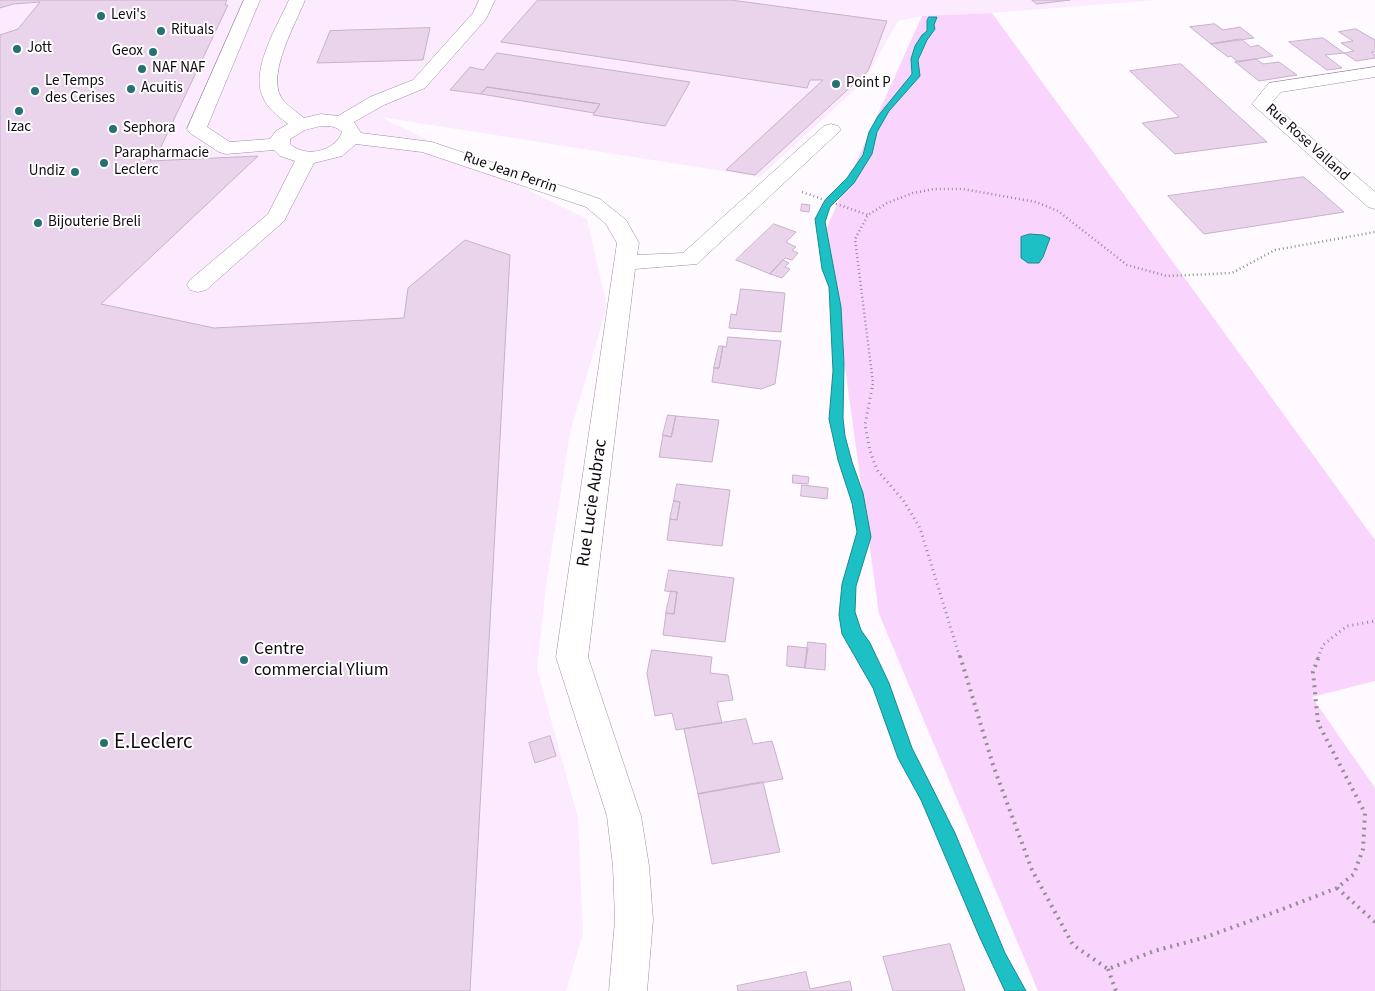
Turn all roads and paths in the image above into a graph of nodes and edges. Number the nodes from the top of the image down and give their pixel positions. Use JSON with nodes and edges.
{"nodes":[{"id":1,"x":252,"y":0,"type":"edge"},
{"id":2,"x":297,"y":0,"type":"edge"},
{"id":3,"x":487,"y":0,"type":"edge"},
{"id":4,"x":1375,"y":72,"type":"edge"},
{"id":5,"x":299,"y":124,"type":"junction"},
{"id":6,"x":346,"y":130,"type":"junction"},
{"id":7,"x":831,"y":130,"type":"dead end"},
{"id":8,"x":280,"y":144,"type":"junction"},
{"id":9,"x":306,"y":157,"type":"junction"},
{"id":10,"x":818,"y":197,"type":"dead end"},
{"id":11,"x":1375,"y":203,"type":"edge"},
{"id":12,"x":868,"y":215,"type":"junction"},
{"id":13,"x":1375,"y":232,"type":"edge"},
{"id":14,"x":625,"y":263,"type":"junction"},
{"id":15,"x":198,"y":285,"type":"dead end"},
{"id":16,"x":1375,"y":621,"type":"edge"},
{"id":17,"x":1336,"y":888,"type":"junction"},
{"id":18,"x":1375,"y":922,"type":"edge"},
{"id":19,"x":1108,"y":969,"type":"junction"},
{"id":20,"x":628,"y":991,"type":"edge"},
{"id":21,"x":1116,"y":991,"type":"edge"}],
"edges":[{"from":1,"to":8,"type":"street"},
{"from":2,"to":5,"type":"street"},
{"from":3,"to":6,"type":"street"},
{"from":4,"to":11,"type":"street","name":"Rue Rose Valland"},
{"from":5,"to":6,"type":"street","name":"Rue Jean Perrin"},
{"from":5,"to":8,"type":"street"},
{"from":6,"to":9,"type":"street"},
{"from":6,"to":14,"type":"street","name":"Rue Jean Perrin"},
{"from":7,"to":14,"type":"street"},
{"from":8,"to":9,"type":"street"},
{"from":9,"to":15,"type":"street"},
{"from":10,"to":12,"type":"path"},
{"from":12,"to":13,"type":"path"},
{"from":12,"to":19,"type":"path"},
{"from":14,"to":20,"type":"street","name":"Rue Lucie Aubrac"},
{"from":16,"to":17,"type":"path"},
{"from":17,"to":18,"type":"path"},
{"from":17,"to":19,"type":"path"},
{"from":19,"to":21,"type":"path"}]}
